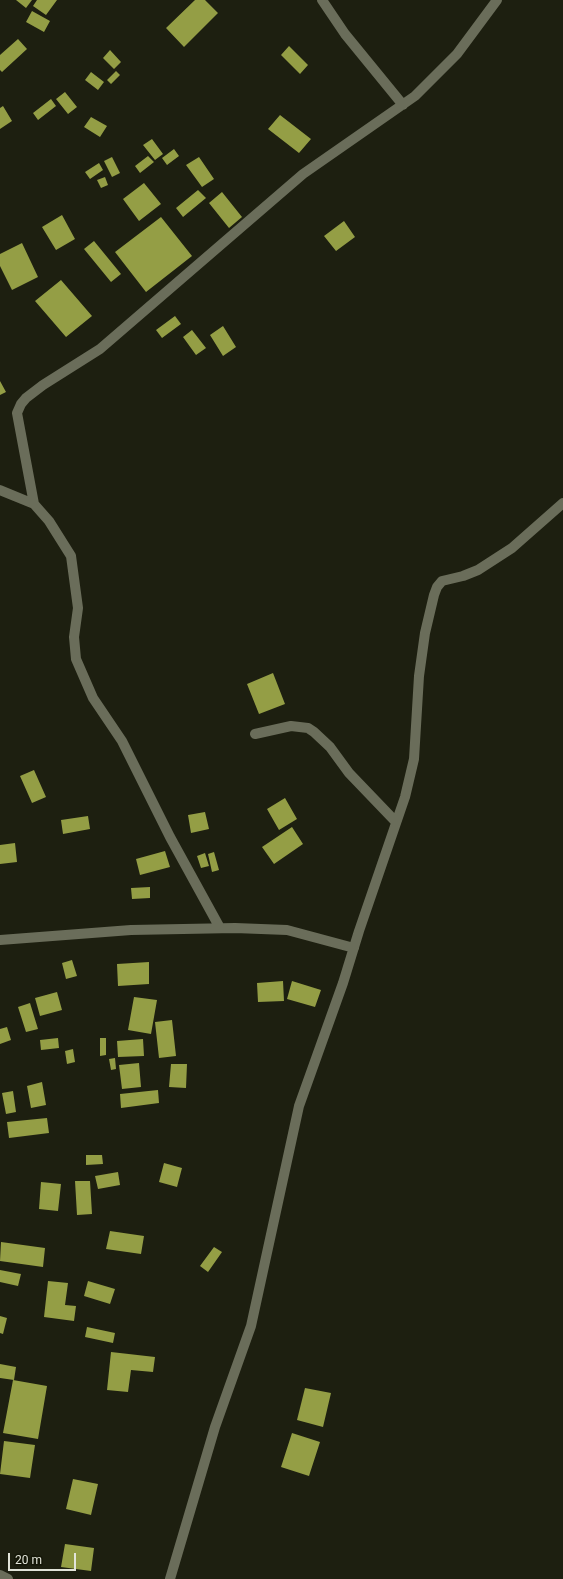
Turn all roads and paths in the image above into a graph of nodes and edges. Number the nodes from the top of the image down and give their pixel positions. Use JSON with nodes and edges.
{"nodes":[{"id":1,"x":322,"y":0,"type":"edge"},
{"id":2,"x":497,"y":0,"type":"edge"},
{"id":3,"x":403,"y":105,"type":"junction"},
{"id":4,"x":0,"y":490,"type":"edge"},
{"id":5,"x":563,"y":503,"type":"edge"},
{"id":6,"x":34,"y":504,"type":"junction"},
{"id":7,"x":255,"y":734,"type":"dead end"},
{"id":8,"x":396,"y":822,"type":"junction"},
{"id":9,"x":220,"y":928,"type":"junction"},
{"id":10,"x":0,"y":940,"type":"edge"},
{"id":11,"x":354,"y":948,"type":"junction"},
{"id":12,"x":0,"y":1575,"type":"edge"},
{"id":13,"x":8,"y":1579,"type":"edge"},
{"id":14,"x":170,"y":1579,"type":"edge"}],
"edges":[{"from":1,"to":3,"type":"street"},
{"from":2,"to":3,"type":"street"},
{"from":3,"to":6,"type":"street"},
{"from":4,"to":6,"type":"street"},
{"from":5,"to":8,"type":"street"},
{"from":6,"to":9,"type":"street"},
{"from":7,"to":8,"type":"street"},
{"from":8,"to":11,"type":"street"},
{"from":9,"to":10,"type":"street"},
{"from":9,"to":11,"type":"street"},
{"from":11,"to":14,"type":"street"},
{"from":12,"to":13,"type":"street"}]}
